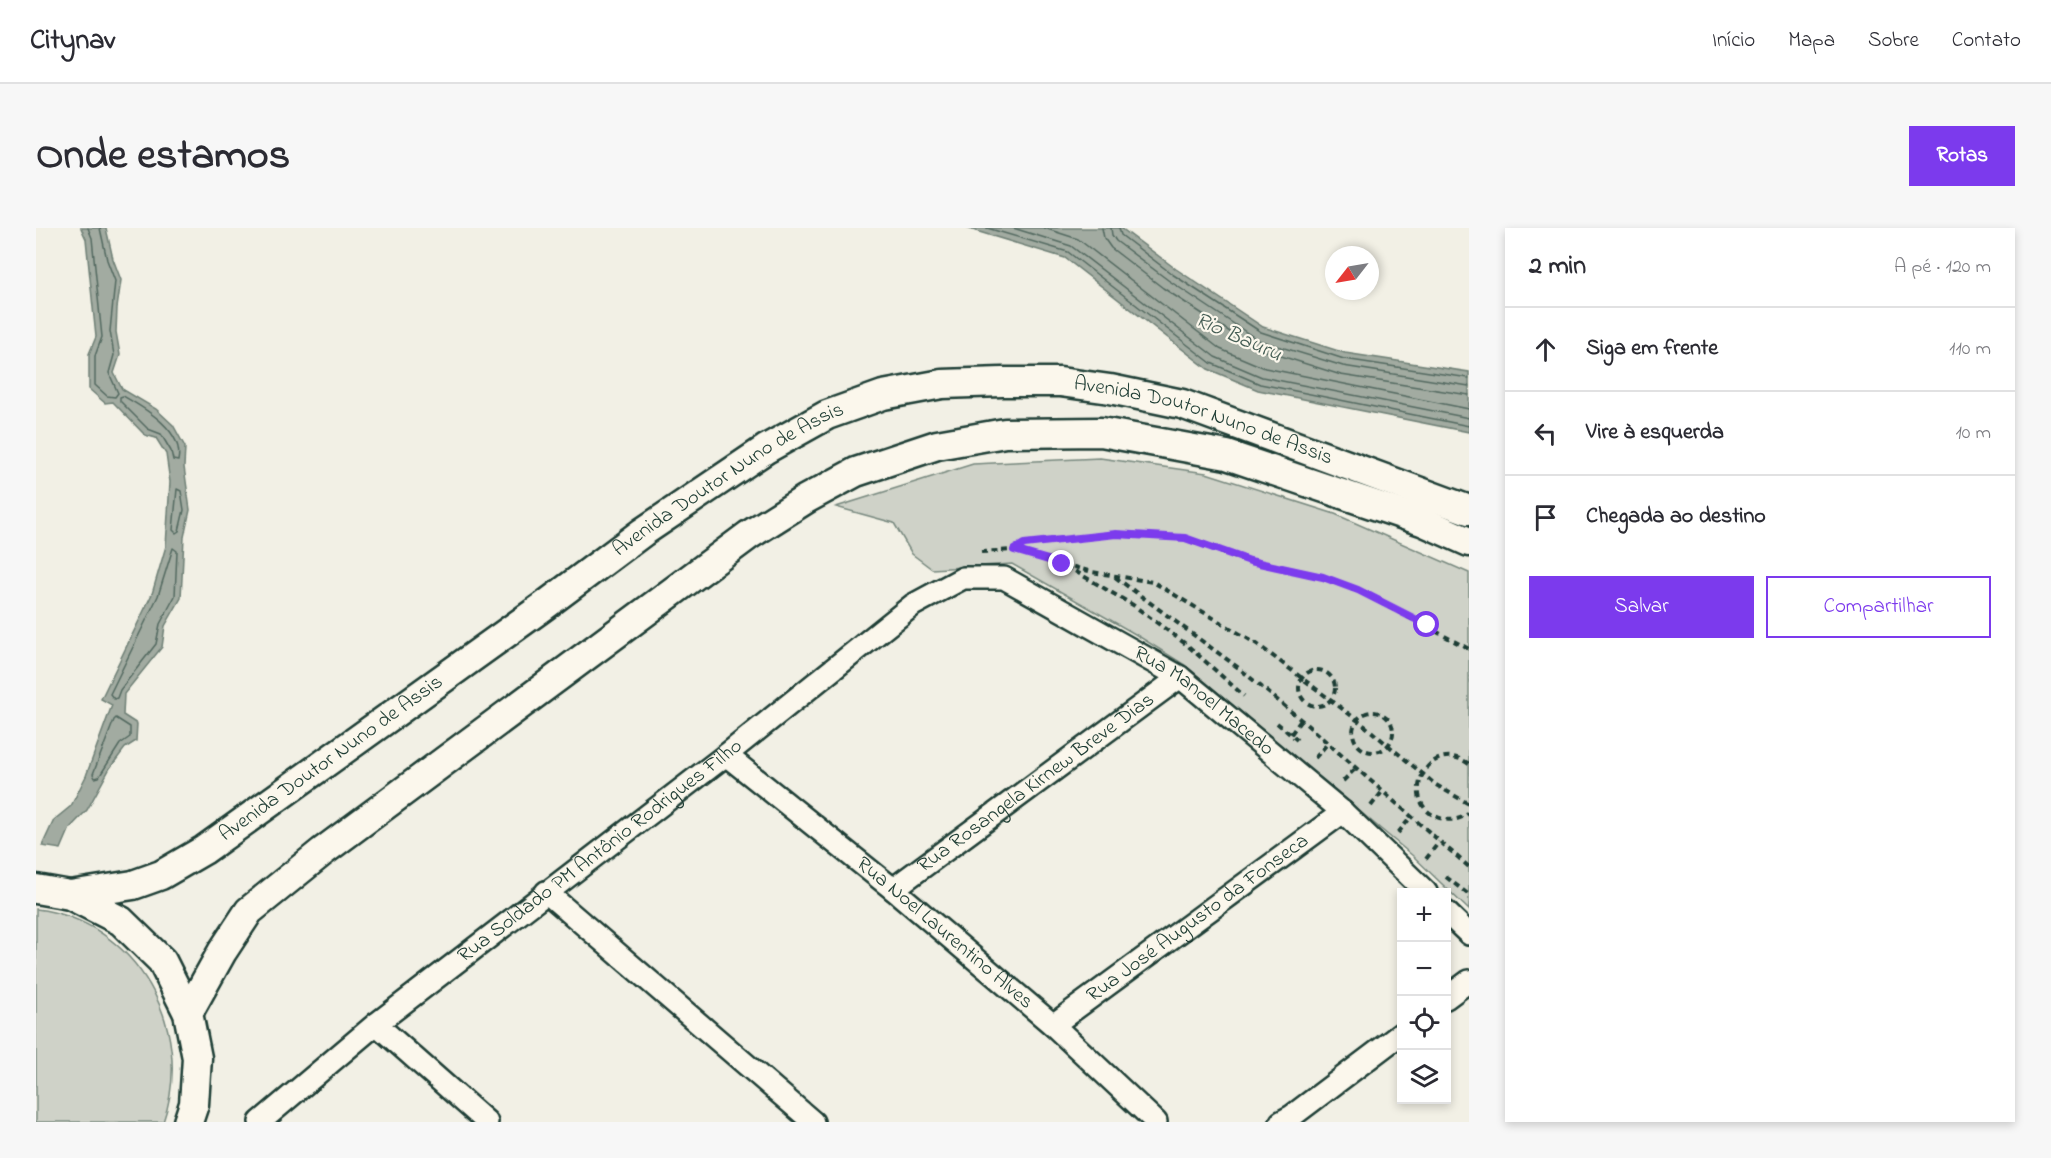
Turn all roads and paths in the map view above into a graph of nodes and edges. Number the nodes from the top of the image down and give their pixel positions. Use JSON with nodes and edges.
{"nodes":[{"id":1,"x":1469,"y":510,"type":"edge"},
{"id":2,"x":1469,"y":542,"type":"edge"},
{"id":3,"x":1112,"y":576,"type":"junction"},
{"id":4,"x":945,"y":586,"type":"joint"},
{"id":5,"x":1469,"y":649,"type":"edge"},
{"id":6,"x":1180,"y":677,"type":"junction"},
{"id":7,"x":1302,"y":678,"type":"junction"},
{"id":8,"x":1331,"y":700,"type":"junction"},
{"id":9,"x":1301,"y":720,"type":"junction"},
{"id":10,"x":1357,"y":720,"type":"junction"},
{"id":11,"x":1291,"y":734,"type":"dead end"},
{"id":12,"x":1328,"y":743,"type":"junction"},
{"id":13,"x":1389,"y":746,"type":"junction"},
{"id":14,"x":726,"y":755,"type":"junction"},
{"id":15,"x":1314,"y":758,"type":"dead end"},
{"id":16,"x":1469,"y":764,"type":"edge"},
{"id":17,"x":1356,"y":768,"type":"junction"},
{"id":18,"x":1422,"y":773,"type":"junction"},
{"id":19,"x":1343,"y":782,"type":"dead end"},
{"id":20,"x":1382,"y":792,"type":"junction"},
{"id":21,"x":1469,"y":804,"type":"edge"},
{"id":22,"x":1370,"y":807,"type":"dead end"},
{"id":23,"x":1343,"y":812,"type":"junction"},
{"id":24,"x":1469,"y":813,"type":"edge"},
{"id":25,"x":1411,"y":817,"type":"junction"},
{"id":26,"x":1398,"y":833,"type":"dead end"},
{"id":27,"x":1439,"y":842,"type":"junction"},
{"id":28,"x":1426,"y":859,"type":"dead end"},
{"id":29,"x":1469,"y":867,"type":"edge"},
{"id":30,"x":1422,"y":888,"type":"edge"},
{"id":31,"x":36,"y":889,"type":"edge"},
{"id":32,"x":893,"y":889,"type":"junction"},
{"id":33,"x":546,"y":892,"type":"junction"},
{"id":34,"x":70,"y":895,"type":"junction"},
{"id":35,"x":1451,"y":917,"type":"edge"},
{"id":36,"x":1469,"y":934,"type":"edge"},
{"id":37,"x":1469,"y":981,"type":"edge"},
{"id":38,"x":1450,"y":996,"type":"edge"},
{"id":39,"x":188,"y":1013,"type":"junction"},
{"id":40,"x":376,"y":1024,"type":"junction"},
{"id":41,"x":1053,"y":1025,"type":"junction"},
{"id":42,"x":1397,"y":1036,"type":"edge"},
{"id":43,"x":1289,"y":1120,"type":"edge"},
{"id":44,"x":188,"y":1122,"type":"edge"},
{"id":45,"x":260,"y":1122,"type":"edge"},
{"id":46,"x":487,"y":1122,"type":"edge"},
{"id":47,"x":813,"y":1122,"type":"edge"},
{"id":48,"x":1156,"y":1122,"type":"edge"}],
"edges":[{"from":1,"to":34,"type":"main road","name":"Avenida Doutor Nuno de Assis"},
{"from":2,"to":39,"type":"main road","name":"Avenida Doutor Nuno de Assis"},
{"from":3,"to":5,"type":"path"},
{"from":3,"to":7,"type":"path"},
{"from":3,"to":9,"type":"path"},
{"from":4,"to":6,"type":"street","name":"Rua Manoel Macedo"},
{"from":4,"to":14,"type":"street","name":"Rua Soldado PM Antônio Rodrigues Filho"},
{"from":6,"to":23,"type":"street","name":"Rua Manoel Macedo"},
{"from":6,"to":32,"type":"street","name":"Rua Rosangela Kirnew Breve Dias"},
{"from":7,"to":8,"type":"path"},
{"from":7,"to":8,"type":"path"},
{"from":7,"to":8,"type":"path"},
{"from":8,"to":10,"type":"path"},
{"from":9,"to":11,"type":"path"},
{"from":9,"to":12,"type":"path"},
{"from":10,"to":13,"type":"path"},
{"from":10,"to":13,"type":"path"},
{"from":10,"to":13,"type":"path"},
{"from":12,"to":15,"type":"path"},
{"from":12,"to":17,"type":"path"},
{"from":13,"to":18,"type":"path"},
{"from":14,"to":32,"type":"street","name":"Rua Noel Laurentino Alves"},
{"from":14,"to":33,"type":"street","name":"Rua Soldado PM Antônio Rodrigues Filho"},
{"from":16,"to":18,"type":"path"},
{"from":17,"to":19,"type":"path"},
{"from":17,"to":20,"type":"path"},
{"from":18,"to":21,"type":"path"},
{"from":18,"to":24,"type":"path"},
{"from":20,"to":22,"type":"path"},
{"from":20,"to":25,"type":"path"},
{"from":23,"to":30,"type":"street","name":"Rua Manoel Macedo"},
{"from":23,"to":41,"type":"street","name":"Rua José Augusto da Fonseca"},
{"from":25,"to":26,"type":"path"},
{"from":25,"to":27,"type":"path"},
{"from":27,"to":28,"type":"path"},
{"from":27,"to":29,"type":"path"},
{"from":31,"to":34,"type":"main road","name":"Avenida Doutor Nuno de Assis"},
{"from":32,"to":41,"type":"street","name":"Rua Noel Laurentino Alves"},
{"from":33,"to":40,"type":"street","name":"Rua Soldado PM Antônio Rodrigues Filho"},
{"from":33,"to":47,"type":"street"},
{"from":34,"to":39,"type":"main road","name":"Avenida Doutor Nuno de Assis"},
{"from":35,"to":36,"type":"street"},
{"from":37,"to":38,"type":"street"},
{"from":39,"to":44,"type":"main road","name":"Avenida Doutor Nuno de Assis"},
{"from":40,"to":45,"type":"street","name":"Rua Soldado PM Antônio Rodrigues Filho"},
{"from":40,"to":46,"type":"street"},
{"from":41,"to":48,"type":"street","name":"Rua Noel Laurentino Alves"},
{"from":42,"to":43,"type":"street"}]}
